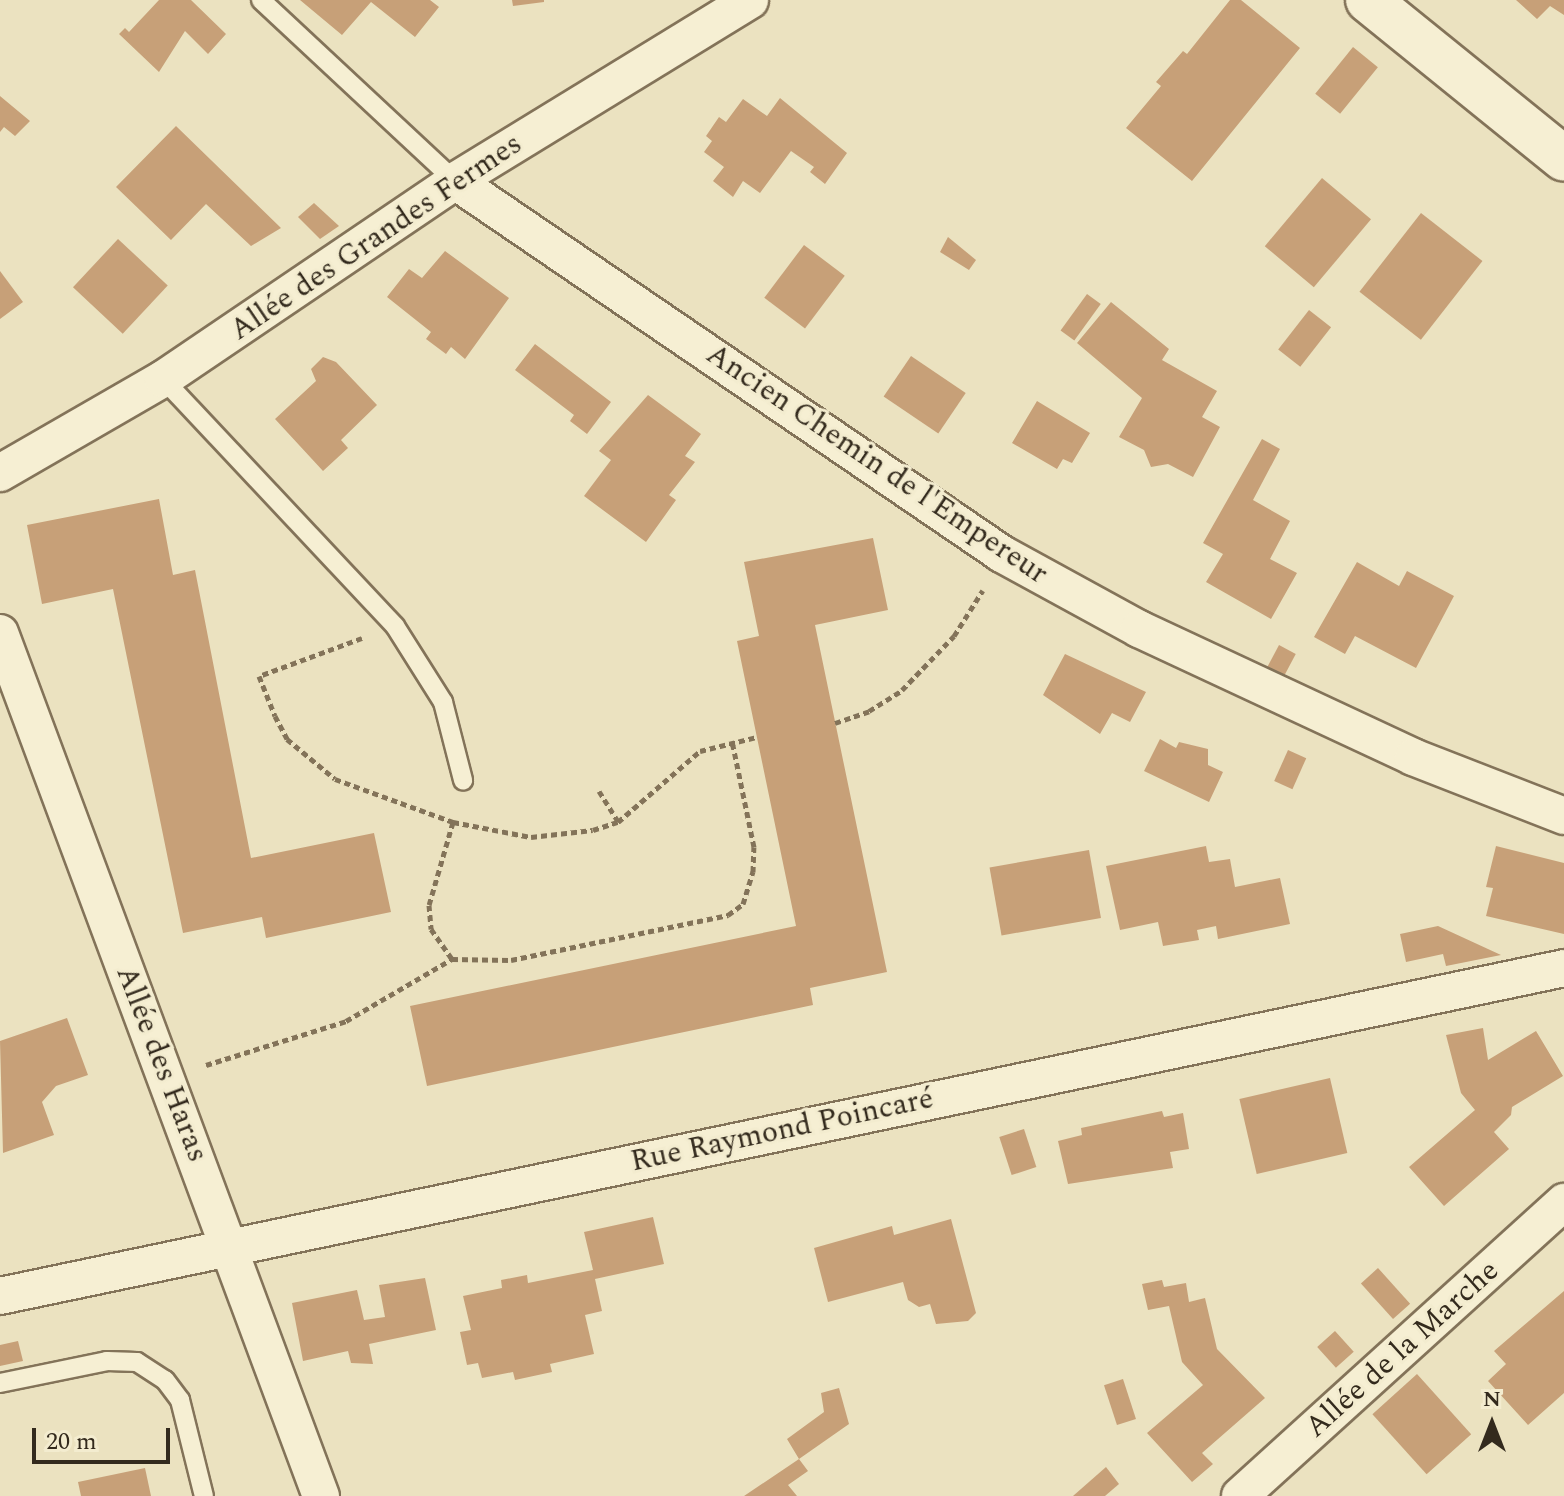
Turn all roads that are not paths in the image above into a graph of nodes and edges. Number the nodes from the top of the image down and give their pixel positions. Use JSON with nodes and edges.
{"nodes":[{"id":1,"x":261,"y":0,"type":"edge"},
{"id":2,"x":750,"y":0,"type":"edge"},
{"id":3,"x":1368,"y":0,"type":"edge"},
{"id":4,"x":1564,"y":159,"type":"edge"},
{"id":5,"x":455,"y":181,"type":"junction"},
{"id":6,"x":163,"y":379,"type":"junction"},
{"id":7,"x":0,"y":473,"type":"edge"},
{"id":8,"x":0,"y":633,"type":"edge"},
{"id":9,"x":463,"y":780,"type":"dead end"},
{"id":10,"x":1564,"y":816,"type":"edge"},
{"id":11,"x":1564,"y":968,"type":"edge"},
{"id":12,"x":1564,"y":1202,"type":"edge"},
{"id":13,"x":230,"y":1245,"type":"junction"},
{"id":14,"x":0,"y":1296,"type":"edge"},
{"id":15,"x":0,"y":1383,"type":"edge"},
{"id":16,"x":204,"y":1496,"type":"edge"},
{"id":17,"x":321,"y":1496,"type":"edge"},
{"id":18,"x":1240,"y":1496,"type":"edge"}],
"edges":[{"from":1,"to":5,"type":"lane","name":"Ancien Chemin de l'Empereur"},
{"from":2,"to":5,"type":"street","name":"Allée des Grandes Fermes"},
{"from":3,"to":4,"type":"street"},
{"from":5,"to":6,"type":"street","name":"Allée des Grandes Fermes"},
{"from":5,"to":10,"type":"street","name":"Ancien Chemin de l'Empereur"},
{"from":6,"to":7,"type":"street","name":"Allée des Grandes Fermes"},
{"from":6,"to":9,"type":"lane"},
{"from":8,"to":13,"type":"street","name":"Allée des Haras"},
{"from":11,"to":13,"type":"street","name":"Rue Raymond Poincaré"},
{"from":12,"to":18,"type":"street","name":"Allée de la Marche"},
{"from":13,"to":14,"type":"street","name":"Rue Raymond Poincaré"},
{"from":13,"to":17,"type":"street","name":"Allée des Haras"},
{"from":15,"to":16,"type":"lane"}]}
